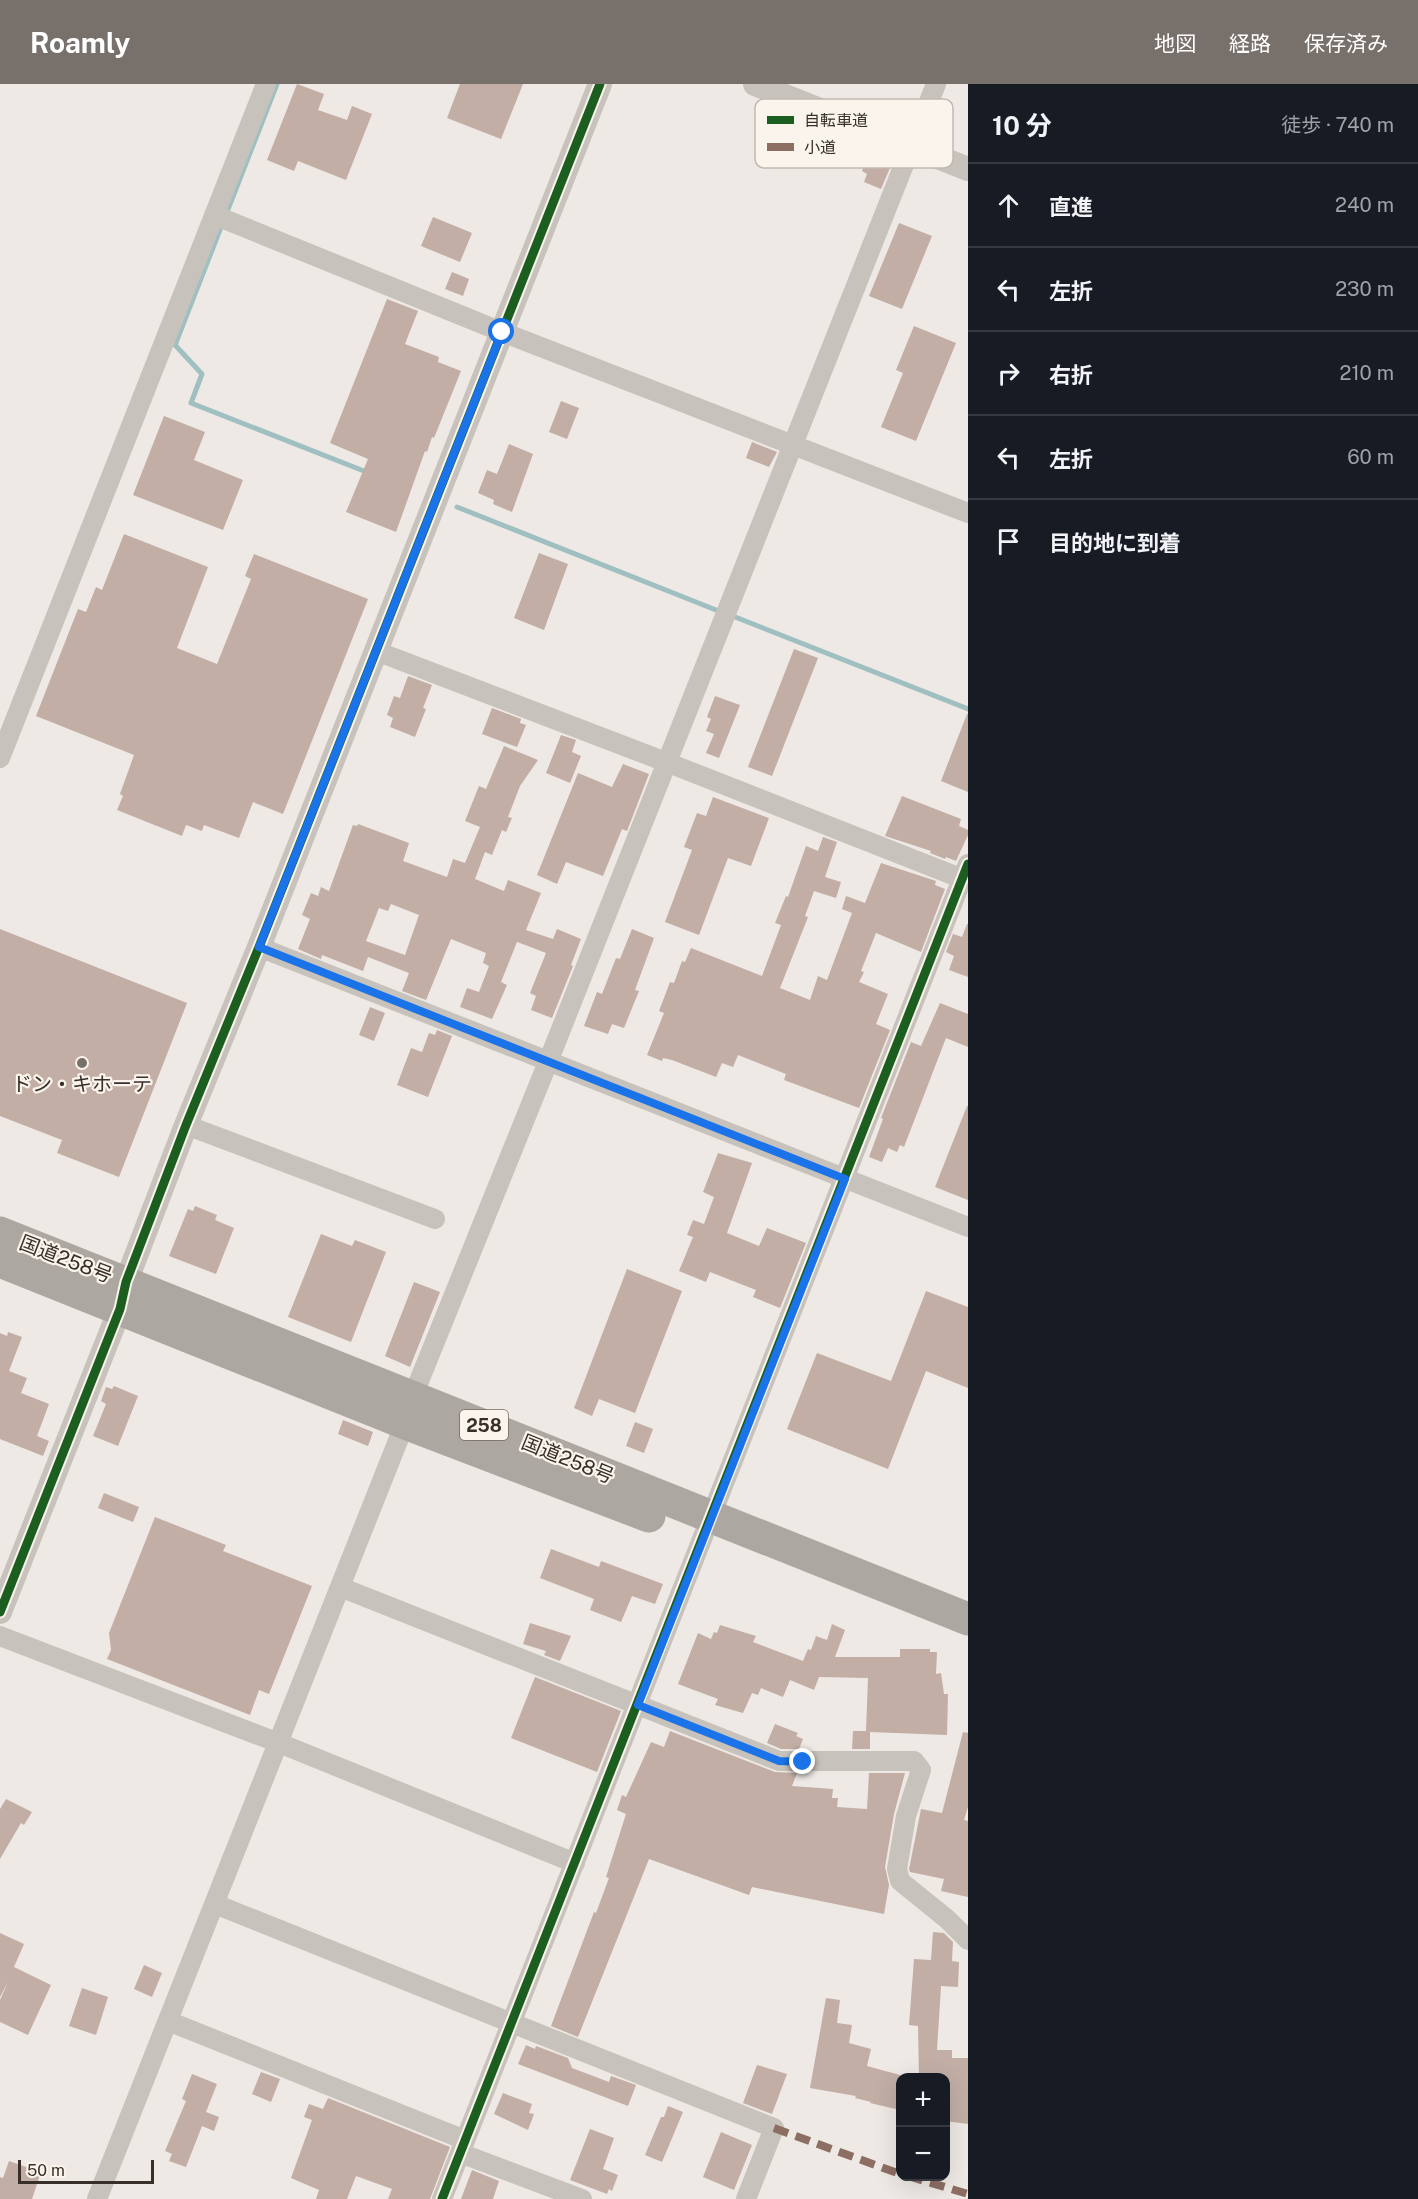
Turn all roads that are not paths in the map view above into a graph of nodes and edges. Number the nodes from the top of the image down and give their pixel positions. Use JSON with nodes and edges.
{"nodes":[{"id":1,"x":266,"y":84,"type":"edge"},
{"id":2,"x":600,"y":84,"type":"edge"},
{"id":3,"x":755,"y":84,"type":"edge"},
{"id":4,"x":936,"y":84,"type":"edge"},
{"id":5,"x":793,"y":99,"type":"edge"},
{"id":6,"x":930,"y":99,"type":"edge"},
{"id":7,"x":953,"y":163,"type":"edge"},
{"id":8,"x":902,"y":168,"type":"edge"},
{"id":9,"x":968,"y":169,"type":"edge"},
{"id":10,"x":221,"y":217,"type":"junction"},
{"id":11,"x":502,"y":332,"type":"junction"},
{"id":12,"x":794,"y":445,"type":"junction"},
{"id":13,"x":968,"y":513,"type":"edge"},
{"id":14,"x":376,"y":651,"type":"junction"},
{"id":15,"x":0,"y":758,"type":"edge"},
{"id":16,"x":666,"y":762,"type":"junction"},
{"id":17,"x":966,"y":874,"type":"edge"},
{"id":18,"x":259,"y":947,"type":"junction"},
{"id":19,"x":548,"y":1062,"type":"junction"},
{"id":20,"x":186,"y":1125,"type":"junction"},
{"id":21,"x":845,"y":1179,"type":"junction"},
{"id":22,"x":435,"y":1219,"type":"dead end"},
{"id":23,"x":968,"y":1227,"type":"edge"},
{"id":24,"x":0,"y":1233,"type":"edge"},
{"id":25,"x":0,"y":1261,"type":"edge"},
{"id":26,"x":123,"y":1295,"type":"junction"},
{"id":27,"x":409,"y":1410,"type":"junction"},
{"id":28,"x":708,"y":1527,"type":"junction"},
{"id":29,"x":340,"y":1587,"type":"junction"},
{"id":30,"x":0,"y":1612,"type":"edge"},
{"id":31,"x":968,"y":1619,"type":"edge"},
{"id":32,"x":0,"y":1636,"type":"edge"},
{"id":33,"x":968,"y":1643,"type":"edge"},
{"id":34,"x":638,"y":1705,"type":"junction"},
{"id":35,"x":279,"y":1743,"type":"junction"},
{"id":36,"x":575,"y":1863,"type":"junction"},
{"id":37,"x":215,"y":1904,"type":"junction"},
{"id":38,"x":968,"y":1940,"type":"edge"},
{"id":39,"x":168,"y":2021,"type":"junction"},
{"id":40,"x":512,"y":2021,"type":"junction"},
{"id":41,"x":463,"y":2146,"type":"junction"},
{"id":42,"x":97,"y":2199,"type":"edge"},
{"id":43,"x":442,"y":2199,"type":"edge"},
{"id":44,"x":582,"y":2199,"type":"edge"},
{"id":45,"x":746,"y":2199,"type":"edge"}],
"edges":[{"from":1,"to":10,"type":"street"},
{"from":2,"to":11,"type":"street"},
{"from":3,"to":5,"type":"street"},
{"from":4,"to":6,"type":"street"},
{"from":7,"to":9,"type":"street"},
{"from":8,"to":12,"type":"street"},
{"from":10,"to":11,"type":"street"},
{"from":10,"to":15,"type":"street"},
{"from":11,"to":12,"type":"street"},
{"from":11,"to":14,"type":"street"},
{"from":12,"to":13,"type":"street"},
{"from":12,"to":16,"type":"street"},
{"from":14,"to":16,"type":"street"},
{"from":14,"to":18,"type":"street"},
{"from":16,"to":17,"type":"street"},
{"from":16,"to":19,"type":"street"},
{"from":17,"to":21,"type":"street"},
{"from":18,"to":19,"type":"street"},
{"from":18,"to":20,"type":"street"},
{"from":19,"to":21,"type":"street"},
{"from":19,"to":27,"type":"street"},
{"from":20,"to":22,"type":"street"},
{"from":20,"to":26,"type":"street"},
{"from":21,"to":23,"type":"street"},
{"from":21,"to":28,"type":"street"},
{"from":24,"to":26,"type":"highway","name":"国道258号","number":"258"},
{"from":25,"to":26,"type":"highway","name":"国道258号","number":"258"},
{"from":26,"to":27,"type":"highway","name":"国道258号","number":"258"},
{"from":26,"to":30,"type":"street"},
{"from":27,"to":28,"type":"highway","name":"国道258号","number":"258"},
{"from":27,"to":29,"type":"street"},
{"from":28,"to":31,"type":"highway","name":"国道258号","number":"258"},
{"from":28,"to":33,"type":"highway","name":"国道258号","number":"258"},
{"from":28,"to":34,"type":"street"},
{"from":29,"to":34,"type":"street"},
{"from":29,"to":35,"type":"street"},
{"from":32,"to":35,"type":"street"},
{"from":34,"to":36,"type":"street"},
{"from":34,"to":38,"type":"street"},
{"from":35,"to":36,"type":"street"},
{"from":35,"to":37,"type":"street"},
{"from":36,"to":40,"type":"street"},
{"from":37,"to":39,"type":"street"},
{"from":37,"to":40,"type":"street"},
{"from":39,"to":41,"type":"street"},
{"from":39,"to":42,"type":"street"},
{"from":40,"to":41,"type":"street"},
{"from":40,"to":45,"type":"street"},
{"from":41,"to":43,"type":"street"},
{"from":41,"to":44,"type":"street"}]}
